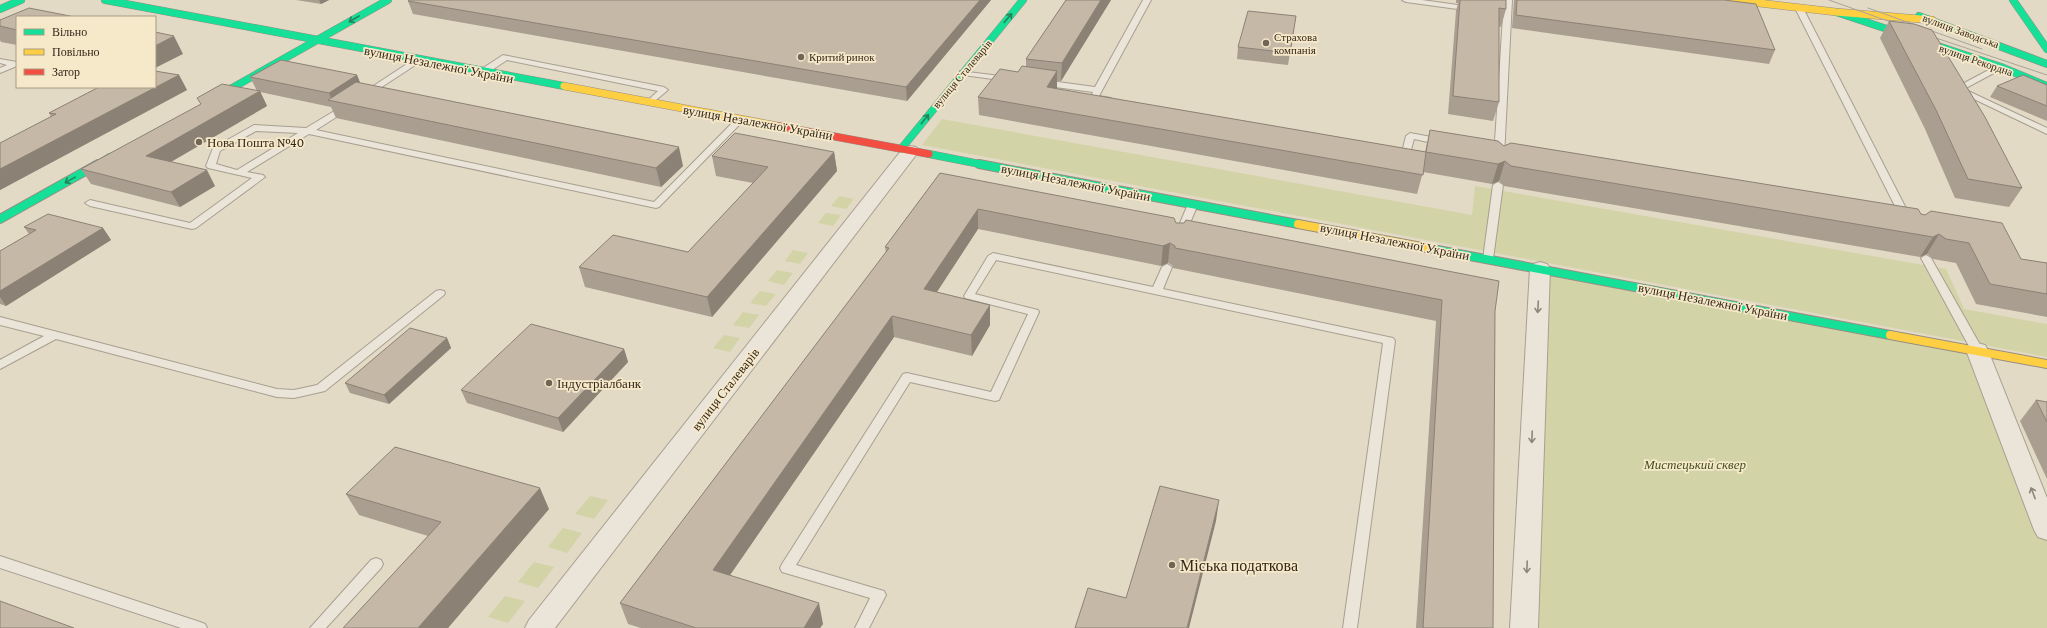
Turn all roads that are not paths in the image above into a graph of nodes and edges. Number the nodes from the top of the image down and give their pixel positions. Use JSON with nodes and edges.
{"nodes":[{"id":1,"x":22,"y":0,"type":"edge"},
{"id":2,"x":105,"y":0,"type":"edge"},
{"id":3,"x":388,"y":0,"type":"edge"},
{"id":4,"x":1024,"y":0,"type":"edge"},
{"id":5,"x":1147,"y":0,"type":"edge"},
{"id":6,"x":1406,"y":0,"type":"edge"},
{"id":7,"x":1508,"y":0,"type":"edge"},
{"id":8,"x":1734,"y":0,"type":"edge"},
{"id":9,"x":2013,"y":0,"type":"edge"},
{"id":10,"x":1799,"y":8,"type":"junction"},
{"id":11,"x":1896,"y":8,"type":"dead end"},
{"id":12,"x":0,"y":9,"type":"edge"},
{"id":13,"x":1476,"y":9,"type":"edge"},
{"id":14,"x":1836,"y":12,"type":"junction"},
{"id":15,"x":1932,"y":20,"type":"junction"},
{"id":16,"x":316,"y":41,"type":"junction"},
{"id":17,"x":2047,"y":49,"type":"edge"},
{"id":18,"x":419,"y":60,"type":"junction"},
{"id":19,"x":0,"y":61,"type":"edge"},
{"id":20,"x":16,"y":64,"type":"edge"},
{"id":21,"x":2047,"y":64,"type":"edge"},
{"id":22,"x":2001,"y":67,"type":"junction"},
{"id":23,"x":0,"y":71,"type":"edge"},
{"id":24,"x":483,"y":72,"type":"junction"},
{"id":25,"x":963,"y":73,"type":"junction"},
{"id":26,"x":1016,"y":80,"type":"edge"},
{"id":27,"x":1030,"y":82,"type":"edge"},
{"id":28,"x":2047,"y":86,"type":"edge"},
{"id":29,"x":1098,"y":90,"type":"junction"},
{"id":30,"x":650,"y":102,"type":"junction"},
{"id":31,"x":1118,"y":102,"type":"edge"},
{"id":32,"x":199,"y":107,"type":"edge"},
{"id":33,"x":741,"y":119,"type":"junction"},
{"id":34,"x":308,"y":131,"type":"junction"},
{"id":35,"x":2047,"y":131,"type":"edge"},
{"id":36,"x":1455,"y":144,"type":"edge"},
{"id":37,"x":905,"y":150,"type":"junction"},
{"id":38,"x":1391,"y":152,"type":"edge"},
{"id":39,"x":116,"y":154,"type":"edge"},
{"id":40,"x":1500,"y":154,"type":"edge"},
{"id":41,"x":238,"y":173,"type":"junction"},
{"id":42,"x":1498,"y":185,"type":"edge"},
{"id":43,"x":90,"y":203,"type":"dead end"},
{"id":44,"x":1193,"y":204,"type":"junction"},
{"id":45,"x":1891,"y":216,"type":"edge"},
{"id":46,"x":0,"y":219,"type":"edge"},
{"id":47,"x":1178,"y":239,"type":"edge"},
{"id":48,"x":1926,"y":258,"type":"edge"},
{"id":49,"x":1488,"y":259,"type":"junction"},
{"id":50,"x":1167,"y":267,"type":"edge"},
{"id":51,"x":1540,"y":268,"type":"junction"},
{"id":52,"x":1157,"y":291,"type":"junction"},
{"id":53,"x":440,"y":293,"type":"dead end"},
{"id":54,"x":0,"y":321,"type":"edge"},
{"id":55,"x":55,"y":335,"type":"junction"},
{"id":56,"x":1977,"y":350,"type":"junction"},
{"id":57,"x":2047,"y":364,"type":"edge"},
{"id":58,"x":0,"y":366,"type":"edge"},
{"id":59,"x":2047,"y":530,"type":"edge"},
{"id":60,"x":0,"y":562,"type":"edge"},
{"id":61,"x":376,"y":564,"type":"dead end"},
{"id":62,"x":200,"y":628,"type":"edge"},
{"id":63,"x":317,"y":628,"type":"edge"},
{"id":64,"x":539,"y":628,"type":"edge"},
{"id":65,"x":862,"y":628,"type":"edge"},
{"id":66,"x":1350,"y":628,"type":"edge"},
{"id":67,"x":1524,"y":628,"type":"edge"}],
"edges":[{"from":1,"to":12,"type":"street"},
{"from":2,"to":16,"type":"street","name":"вулиця Незалежної України"},
{"from":3,"to":16,"type":"street","one_way":true},
{"from":25,"to":4,"type":"street","name":"вулиця Сталеварів","one_way":true},
{"from":5,"to":29,"type":"lane"},
{"from":6,"to":13,"type":"lane"},
{"from":7,"to":40,"type":"lane"},
{"from":8,"to":10,"type":"street","name":"вулиця Рекордна"},
{"from":9,"to":17,"type":"street"},
{"from":10,"to":14,"type":"street","name":"вулиця Рекордна"},
{"from":10,"to":45,"type":"lane"},
{"from":11,"to":15,"type":"street","name":"вулиця Заводська"},
{"from":14,"to":15,"type":"street","name":"вулиця Рекордна"},
{"from":14,"to":22,"type":"street","name":"вулиця Рекордна"},
{"from":15,"to":21,"type":"street","name":"вулиця Заводська"},
{"from":16,"to":18,"type":"street","name":"вулиця Незалежної України"},
{"from":16,"to":32,"type":"street"},
{"from":18,"to":24,"type":"street","name":"вулиця Незалежної України"},
{"from":18,"to":34,"type":"lane"},
{"from":19,"to":20,"type":"lane"},
{"from":20,"to":23,"type":"lane"},
{"from":22,"to":28,"type":"street","name":"вулиця Рекордна"},
{"from":22,"to":35,"type":"lane"},
{"from":24,"to":30,"type":"street","name":"вулиця Незалежної України"},
{"from":24,"to":30,"type":"lane"},
{"from":25,"to":26,"type":"lane"},
{"from":37,"to":25,"type":"street","name":"вулиця Сталеварів","one_way":true},
{"from":27,"to":29,"type":"lane"},
{"from":29,"to":31,"type":"lane"},
{"from":30,"to":33,"type":"street","name":"вулиця Незалежної України"},
{"from":33,"to":34,"type":"lane"},
{"from":33,"to":37,"type":"street","name":"вулиця Незалежної України"},
{"from":34,"to":41,"type":"lane"},
{"from":34,"to":41,"type":"lane"},
{"from":36,"to":38,"type":"lane"},
{"from":37,"to":44,"type":"street","name":"вулиця Незалежної України"},
{"from":37,"to":64,"type":"street","name":"вулиця Сталеварів"},
{"from":39,"to":46,"type":"street","one_way":true},
{"from":41,"to":43,"type":"lane"},
{"from":42,"to":49,"type":"lane"},
{"from":44,"to":47,"type":"lane"},
{"from":44,"to":49,"type":"street","name":"вулиця Незалежної України"},
{"from":48,"to":56,"type":"lane"},
{"from":49,"to":51,"type":"street","name":"вулиця Незалежної України"},
{"from":50,"to":52,"type":"lane"},
{"from":51,"to":56,"type":"street","name":"вулиця Незалежної України"},
{"from":51,"to":67,"type":"street","one_way":true},
{"from":52,"to":65,"type":"lane"},
{"from":52,"to":66,"type":"lane"},
{"from":53,"to":55,"type":"lane"},
{"from":54,"to":55,"type":"lane"},
{"from":55,"to":58,"type":"lane"},
{"from":56,"to":57,"type":"street","name":"вулиця Незалежної України"},
{"from":59,"to":56,"type":"street","one_way":true},
{"from":60,"to":62,"type":"lane"},
{"from":61,"to":63,"type":"lane"}]}
